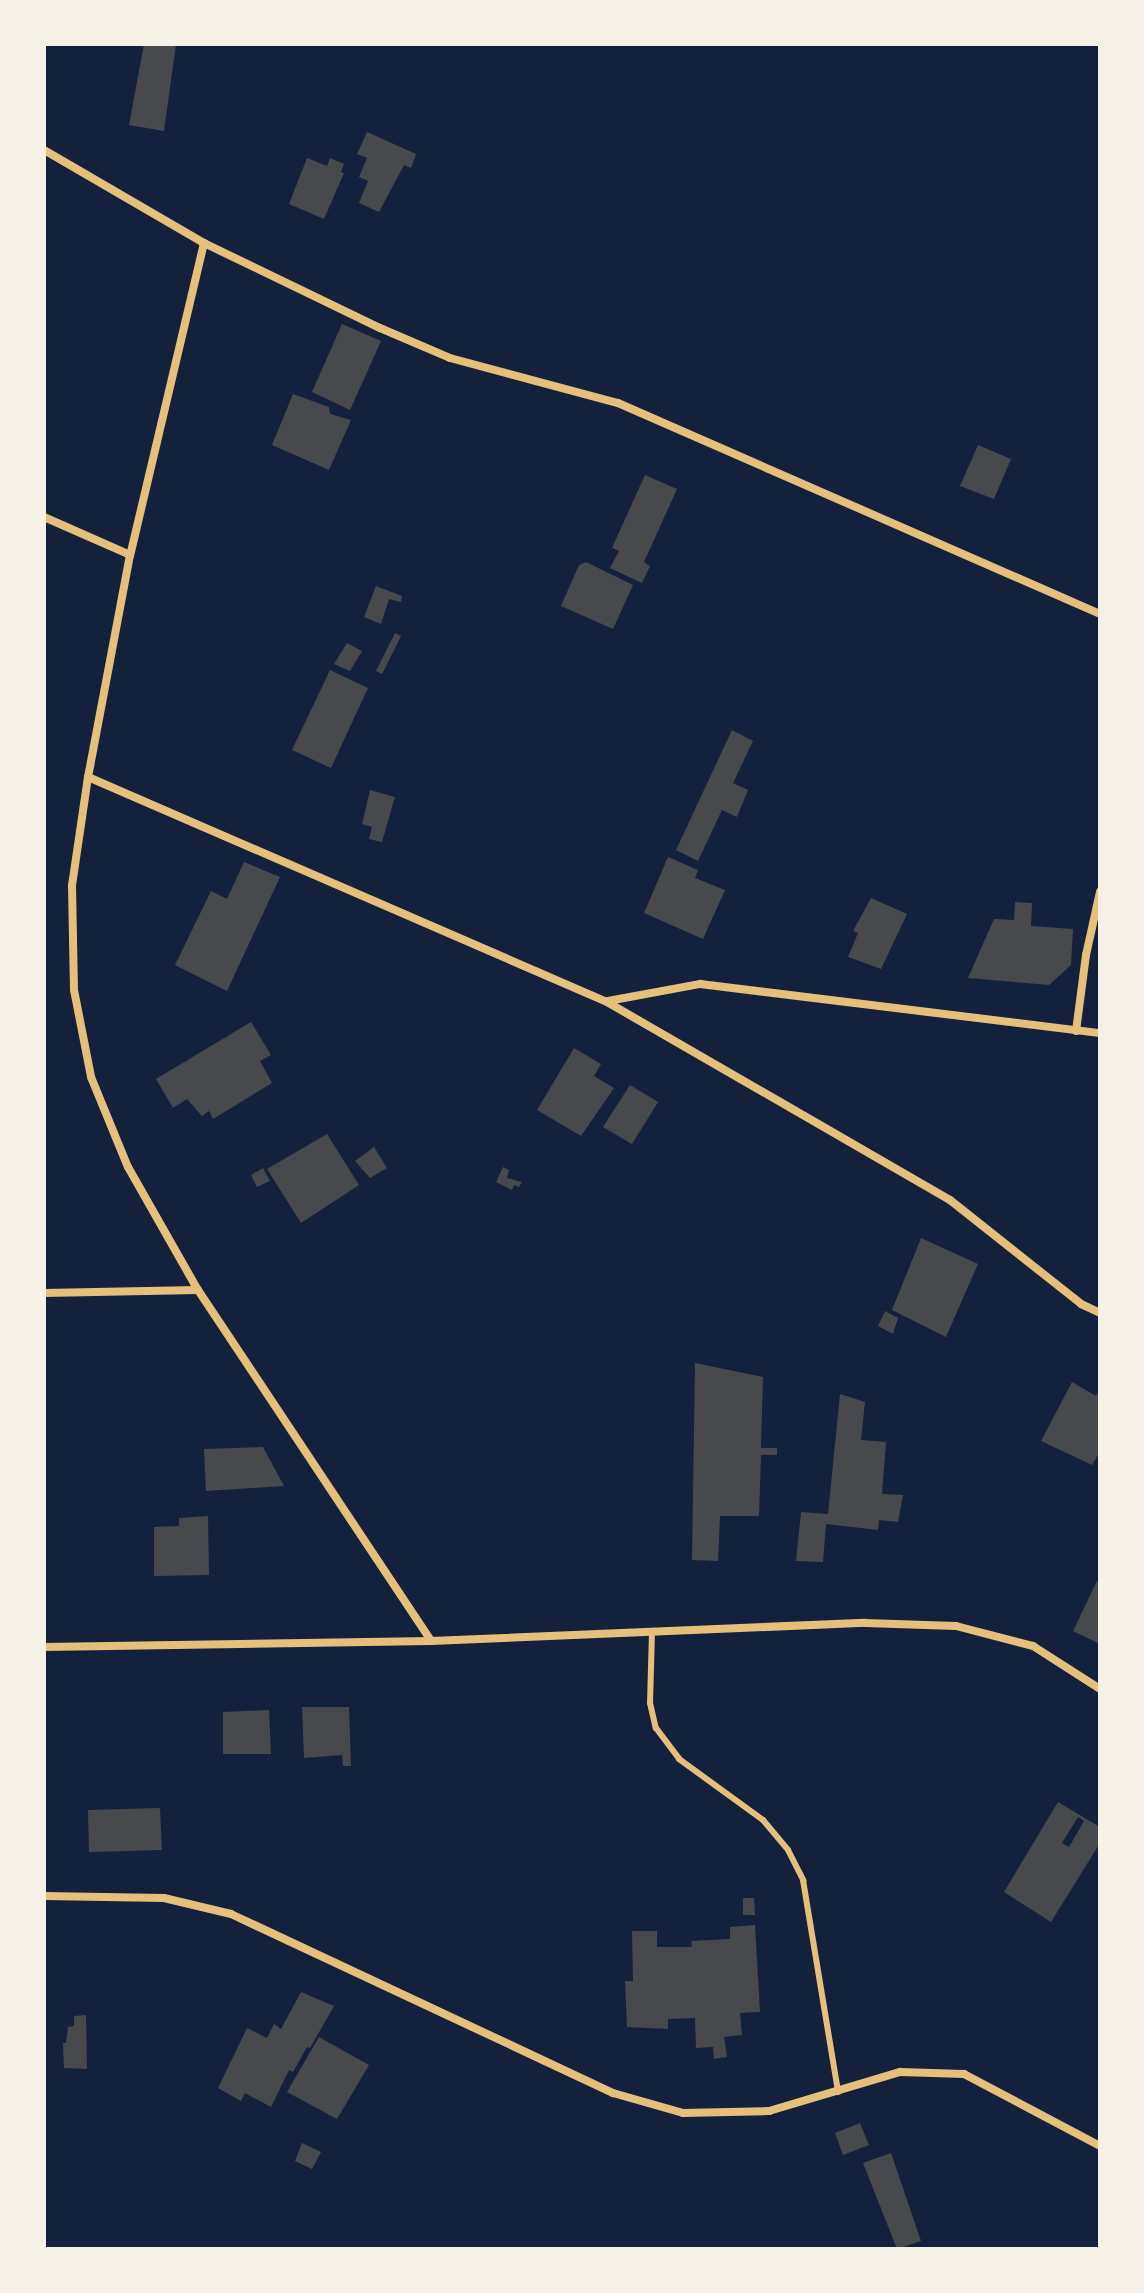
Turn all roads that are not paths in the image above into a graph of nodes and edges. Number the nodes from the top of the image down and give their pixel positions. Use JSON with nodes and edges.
{"nodes":[{"id":1,"x":44,"y":150,"type":"edge"},
{"id":2,"x":204,"y":243,"type":"junction"},
{"id":3,"x":44,"y":517,"type":"edge"},
{"id":4,"x":130,"y":555,"type":"junction"},
{"id":5,"x":1100,"y":614,"type":"edge"},
{"id":6,"x":88,"y":777,"type":"junction"},
{"id":7,"x":1100,"y":892,"type":"edge"},
{"id":8,"x":607,"y":1002,"type":"junction"},
{"id":9,"x":1076,"y":1031,"type":"junction"},
{"id":10,"x":1100,"y":1033,"type":"edge"},
{"id":11,"x":198,"y":1290,"type":"junction"},
{"id":12,"x":44,"y":1293,"type":"edge"},
{"id":13,"x":1100,"y":1313,"type":"edge"},
{"id":14,"x":652,"y":1632,"type":"junction"},
{"id":15,"x":431,"y":1641,"type":"junction"},
{"id":16,"x":44,"y":1647,"type":"edge"},
{"id":17,"x":1100,"y":1689,"type":"edge"},
{"id":18,"x":44,"y":1896,"type":"edge"},
{"id":19,"x":838,"y":2092,"type":"junction"},
{"id":20,"x":1100,"y":2146,"type":"edge"}],
"edges":[{"from":1,"to":2,"type":"street"},
{"from":2,"to":4,"type":"street"},
{"from":2,"to":5,"type":"street"},
{"from":3,"to":4,"type":"street"},
{"from":4,"to":6,"type":"street"},
{"from":6,"to":8,"type":"street"},
{"from":6,"to":11,"type":"street"},
{"from":7,"to":9,"type":"street"},
{"from":8,"to":9,"type":"street"},
{"from":8,"to":13,"type":"street"},
{"from":9,"to":10,"type":"street"},
{"from":11,"to":12,"type":"street"},
{"from":11,"to":15,"type":"street"},
{"from":14,"to":15,"type":"street"},
{"from":14,"to":17,"type":"street"},
{"from":14,"to":19,"type":"lane"},
{"from":15,"to":16,"type":"street"},
{"from":18,"to":19,"type":"street"},
{"from":19,"to":20,"type":"street"}]}
